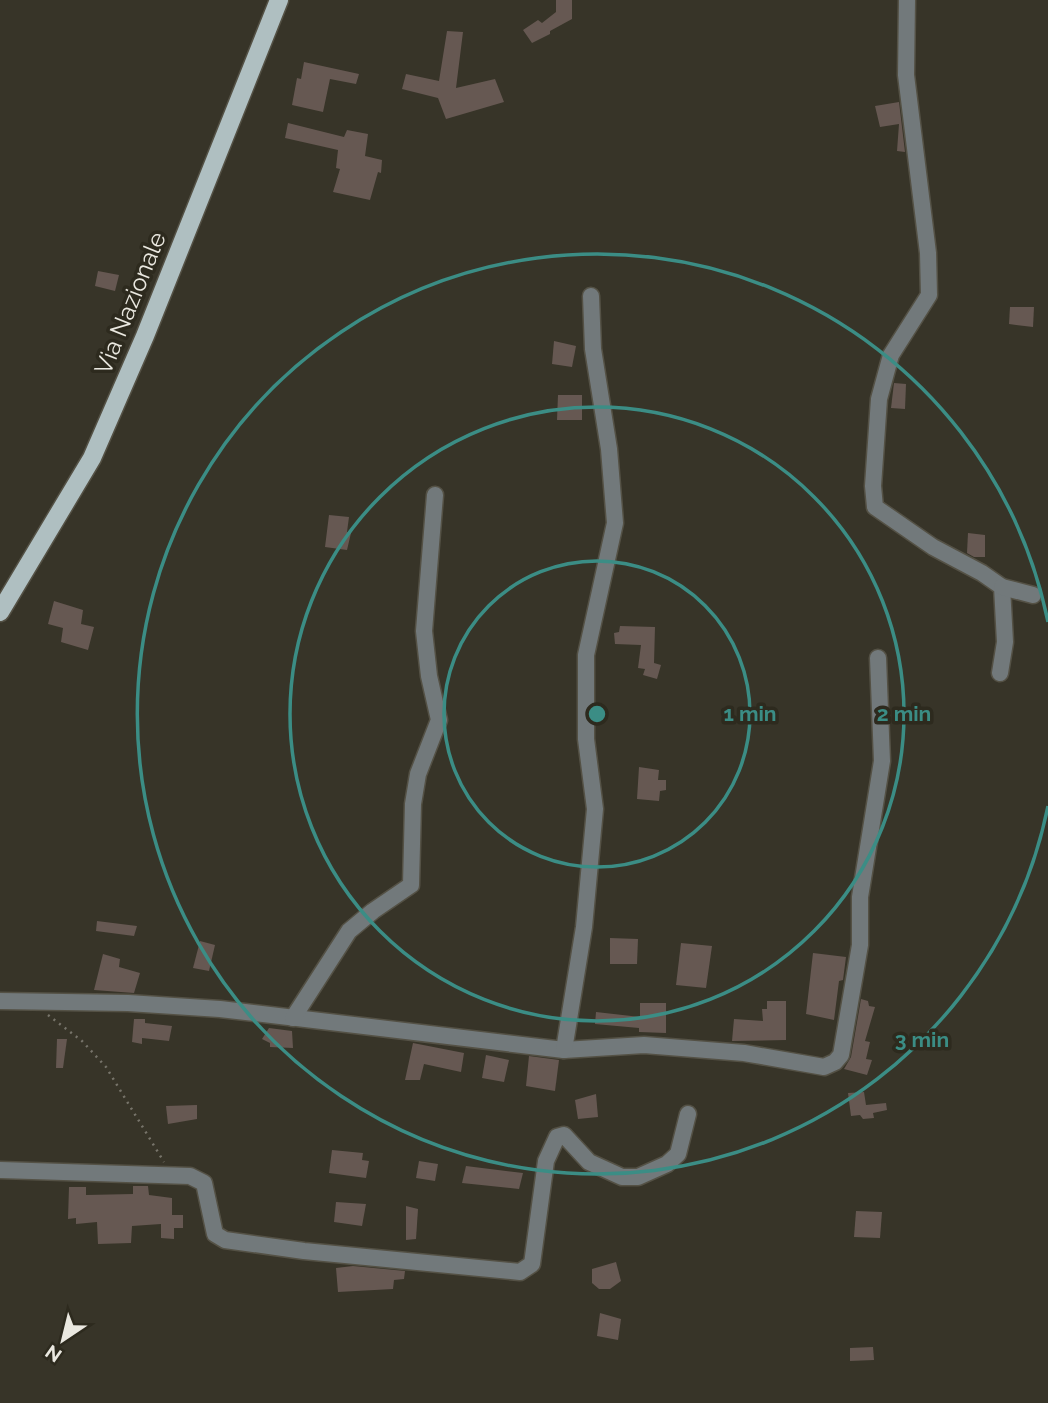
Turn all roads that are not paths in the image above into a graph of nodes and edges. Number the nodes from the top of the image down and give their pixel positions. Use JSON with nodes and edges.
{"nodes":[{"id":1,"x":279,"y":0,"type":"edge"},
{"id":2,"x":906,"y":0,"type":"edge"},
{"id":3,"x":591,"y":296,"type":"dead end"},
{"id":4,"x":435,"y":495,"type":"dead end"},
{"id":5,"x":1002,"y":587,"type":"junction"},
{"id":6,"x":1033,"y":595,"type":"dead end"},
{"id":7,"x":0,"y":612,"type":"edge"},
{"id":8,"x":878,"y":658,"type":"dead end"},
{"id":9,"x":1000,"y":673,"type":"dead end"},
{"id":10,"x":0,"y":1001,"type":"edge"},
{"id":11,"x":293,"y":1018,"type":"junction"},
{"id":12,"x":564,"y":1051,"type":"junction"},
{"id":13,"x":688,"y":1114,"type":"dead end"},
{"id":14,"x":0,"y":1171,"type":"edge"}],
"edges":[{"from":1,"to":7,"type":"main road","name":"Via Nazionale"},
{"from":2,"to":5,"type":"street"},
{"from":3,"to":12,"type":"street"},
{"from":4,"to":11,"type":"street"},
{"from":5,"to":6,"type":"street"},
{"from":5,"to":9,"type":"street"},
{"from":8,"to":12,"type":"street"},
{"from":10,"to":11,"type":"street"},
{"from":11,"to":12,"type":"street"},
{"from":13,"to":14,"type":"street"}]}
